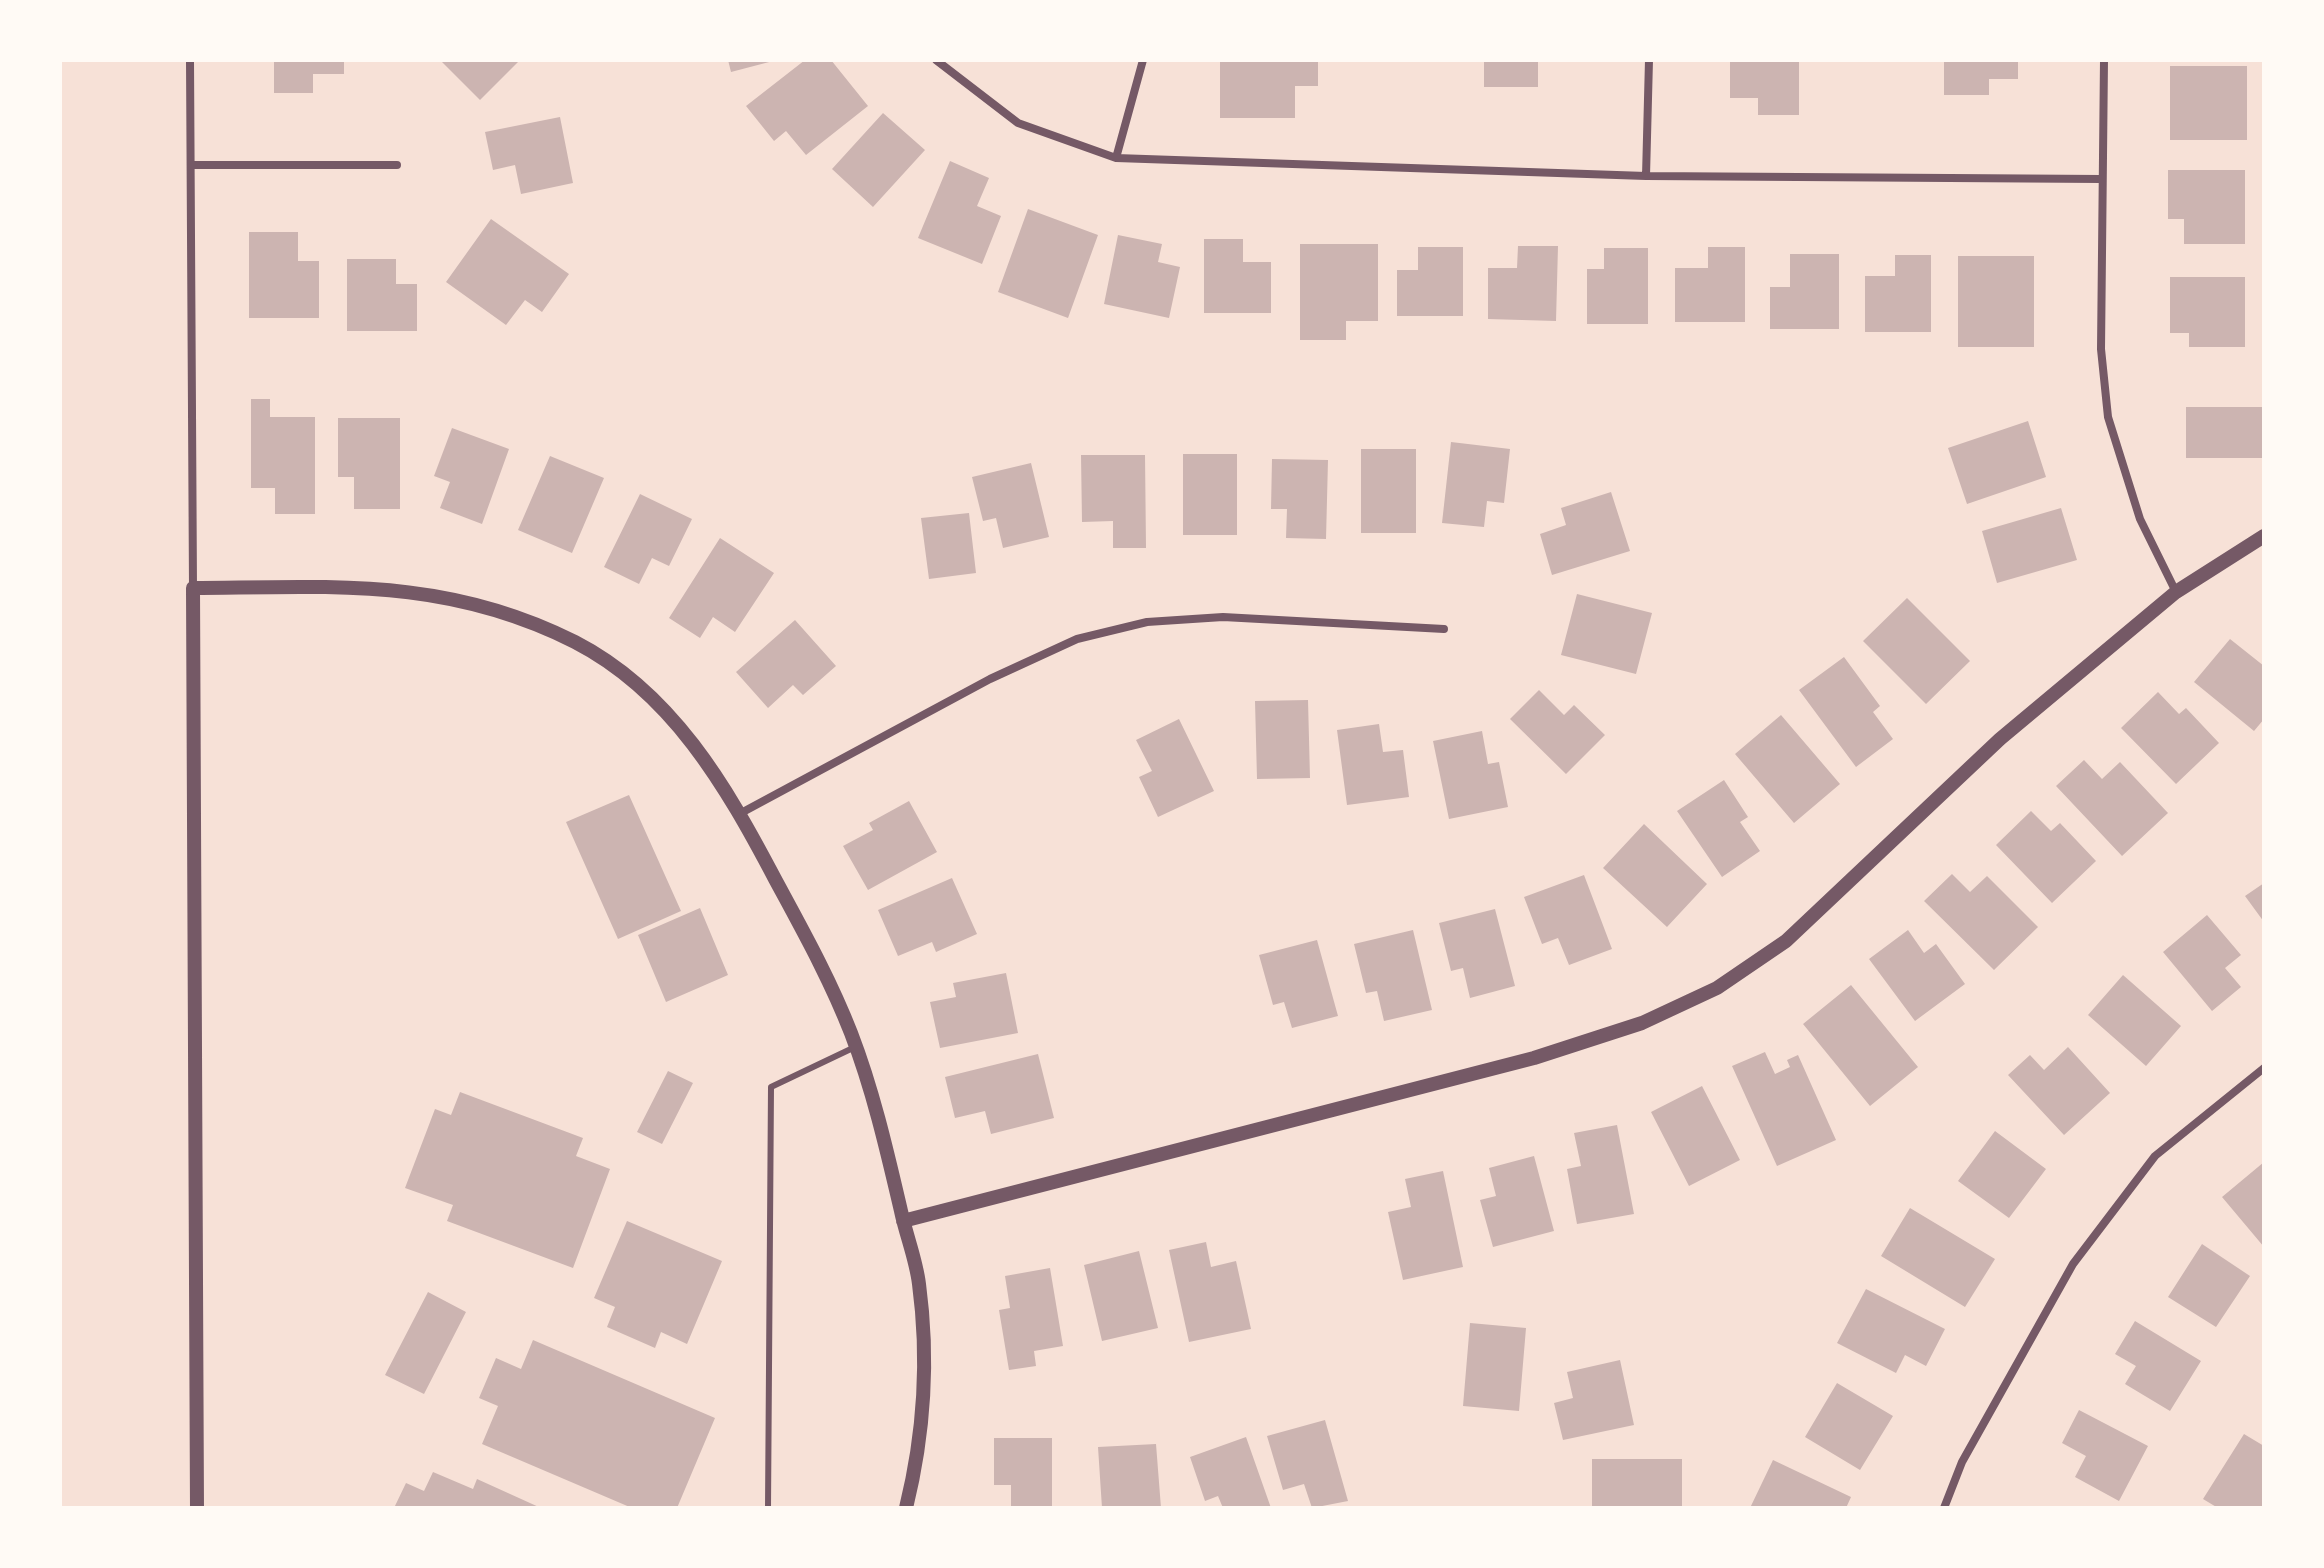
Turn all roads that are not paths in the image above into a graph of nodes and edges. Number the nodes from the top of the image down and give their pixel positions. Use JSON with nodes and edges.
{"nodes":[{"id":1,"x":190,"y":60,"type":"edge"},
{"id":2,"x":936,"y":60,"type":"edge"},
{"id":3,"x":1143,"y":60,"type":"edge"},
{"id":4,"x":1649,"y":60,"type":"edge"},
{"id":5,"x":2104,"y":60,"type":"edge"},
{"id":6,"x":1116,"y":158,"type":"junction"},
{"id":7,"x":191,"y":165,"type":"junction"},
{"id":8,"x":397,"y":165,"type":"dead end"},
{"id":9,"x":1646,"y":176,"type":"junction"},
{"id":10,"x":2101,"y":179,"type":"junction"},
{"id":11,"x":2264,"y":536,"type":"edge"},
{"id":12,"x":193,"y":588,"type":"junction"},
{"id":13,"x":2176,"y":592,"type":"junction"},
{"id":14,"x":1444,"y":629,"type":"dead end"},
{"id":15,"x":741,"y":813,"type":"junction"},
{"id":16,"x":855,"y":1047,"type":"junction"},
{"id":17,"x":2264,"y":1068,"type":"edge"},
{"id":18,"x":903,"y":1221,"type":"junction"},
{"id":19,"x":197,"y":1508,"type":"edge"},
{"id":20,"x":768,"y":1508,"type":"edge"},
{"id":21,"x":906,"y":1508,"type":"edge"},
{"id":22,"x":1944,"y":1508,"type":"edge"}],
"edges":[{"from":1,"to":7,"type":"street"},
{"from":2,"to":6,"type":"street"},
{"from":3,"to":6,"type":"street"},
{"from":4,"to":9,"type":"street"},
{"from":5,"to":10,"type":"street"},
{"from":6,"to":9,"type":"street"},
{"from":7,"to":8,"type":"street"},
{"from":7,"to":12,"type":"street"},
{"from":9,"to":10,"type":"street"},
{"from":10,"to":13,"type":"street"},
{"from":11,"to":13,"type":"street"},
{"from":12,"to":15,"type":"street"},
{"from":12,"to":19,"type":"street"},
{"from":13,"to":18,"type":"street"},
{"from":14,"to":15,"type":"street"},
{"from":15,"to":16,"type":"street"},
{"from":16,"to":18,"type":"street"},
{"from":16,"to":20,"type":"lane"},
{"from":17,"to":22,"type":"street"},
{"from":18,"to":21,"type":"street"}]}
